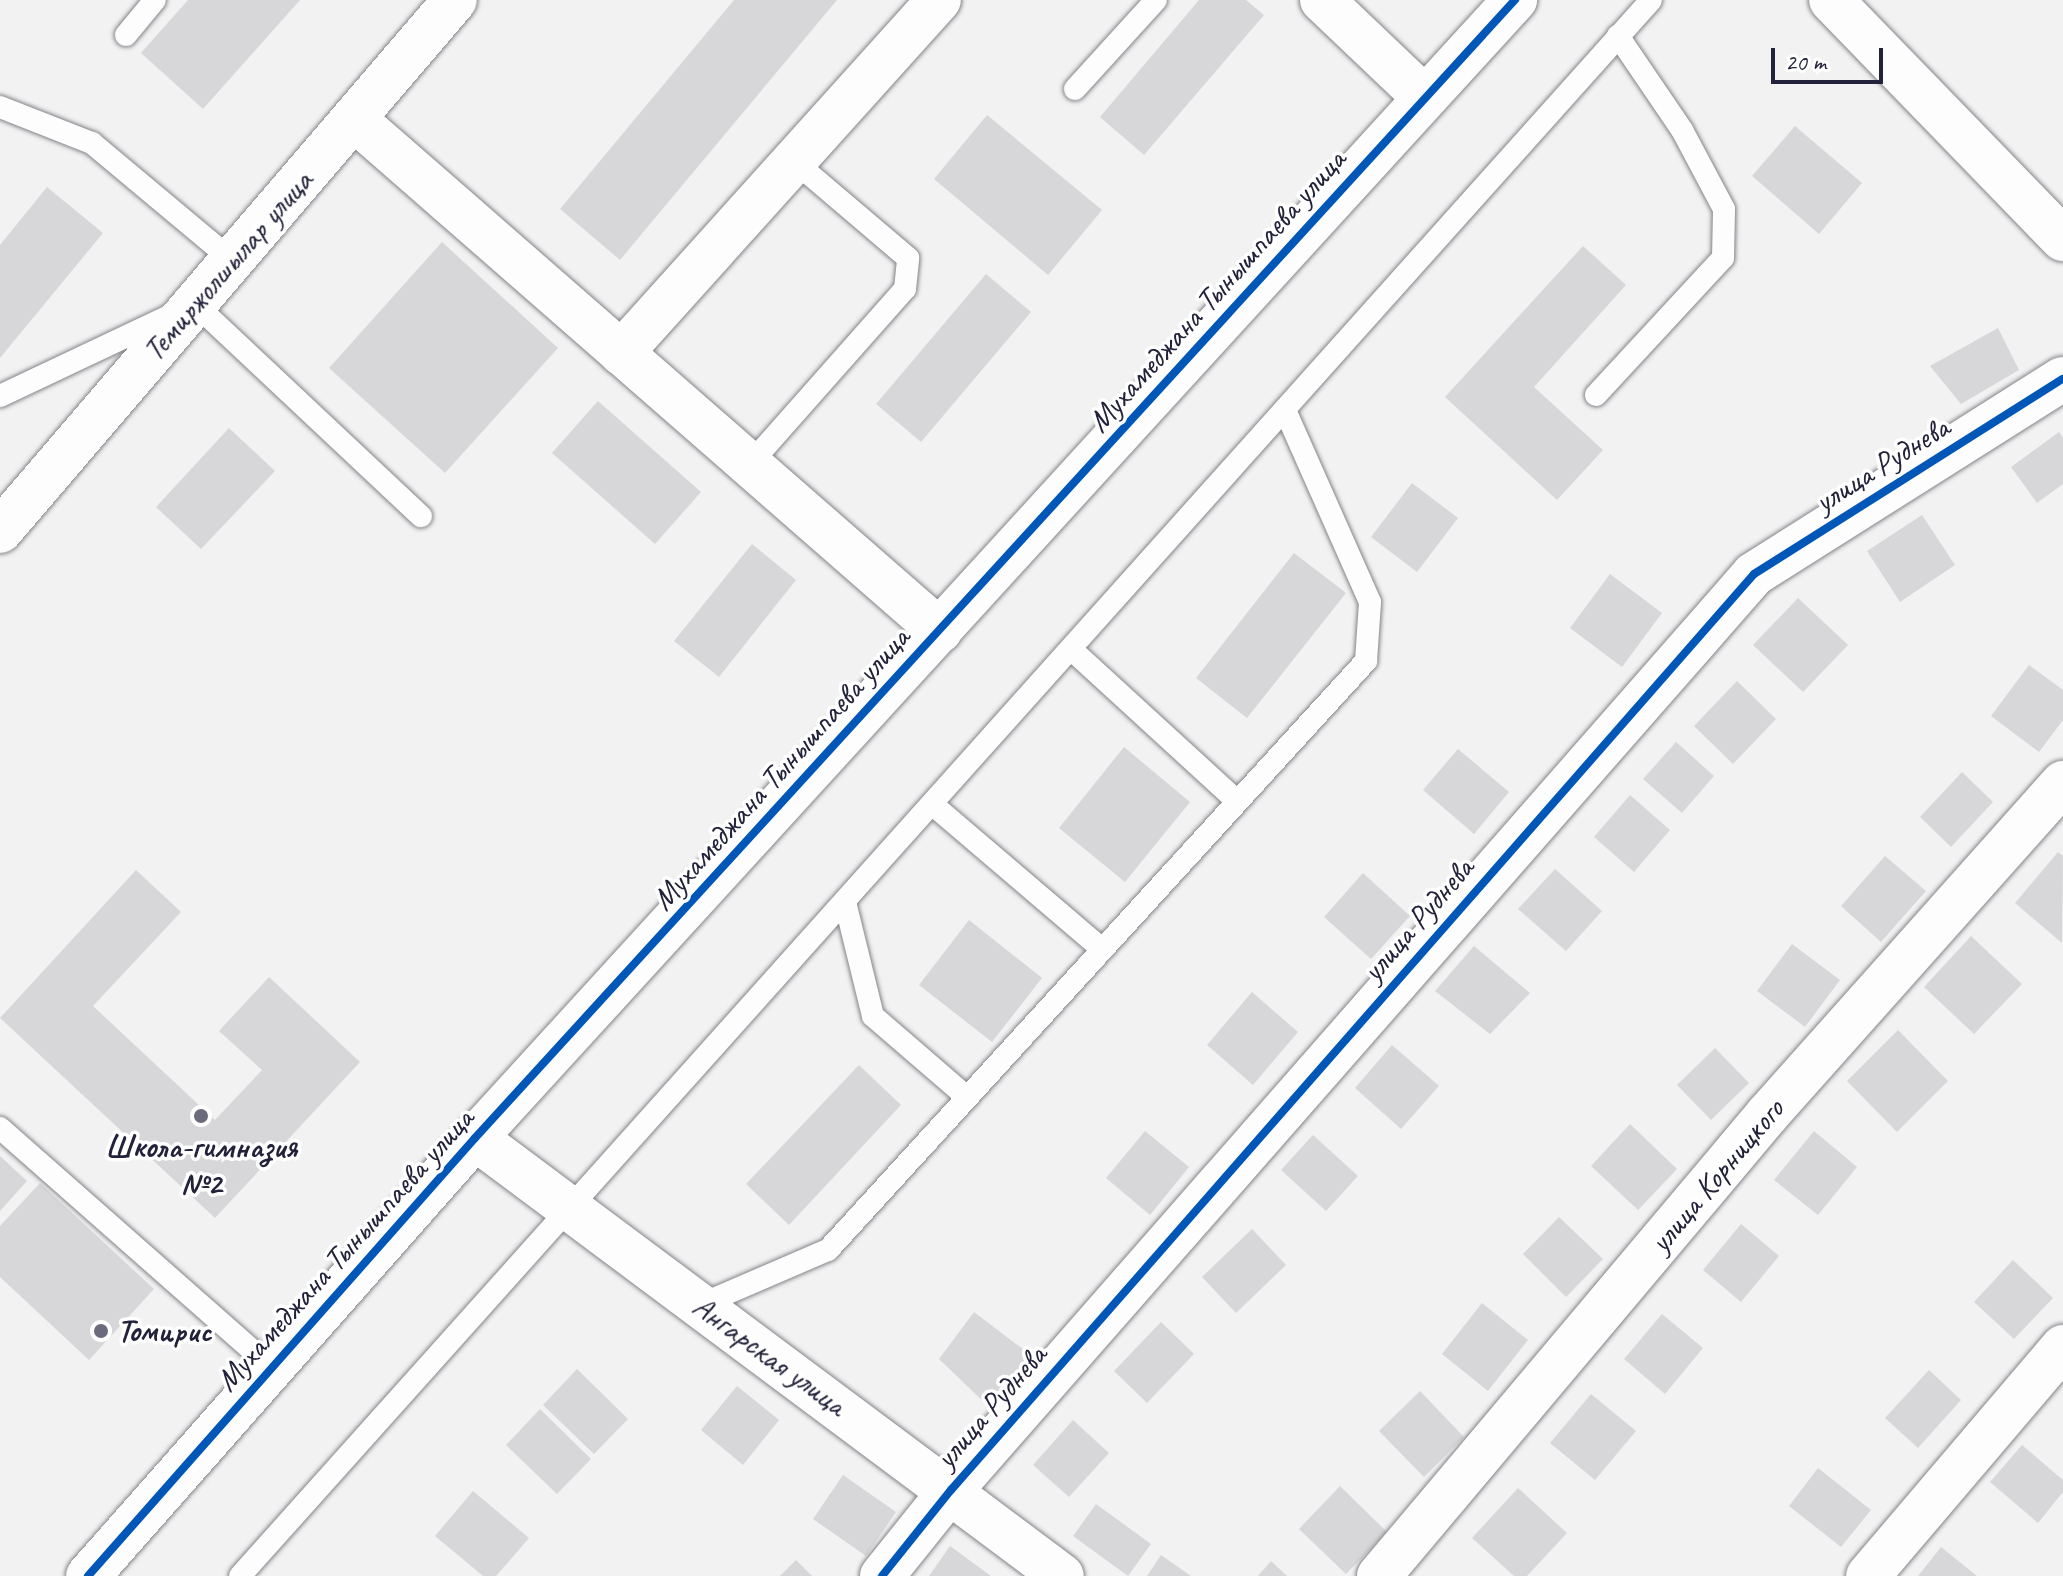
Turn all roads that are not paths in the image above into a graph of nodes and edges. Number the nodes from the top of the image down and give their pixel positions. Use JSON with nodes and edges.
{"nodes":[{"id":1,"x":155,"y":0,"type":"edge"},
{"id":2,"x":939,"y":0,"type":"edge"},
{"id":3,"x":1156,"y":0,"type":"edge"},
{"id":4,"x":1322,"y":0,"type":"edge"},
{"id":5,"x":1515,"y":0,"type":"edge"},
{"id":6,"x":1651,"y":0,"type":"edge"},
{"id":7,"x":1831,"y":0,"type":"edge"},
{"id":8,"x":446,"y":3,"type":"edge"},
{"id":9,"x":126,"y":35,"type":"dead end"},
{"id":10,"x":1618,"y":36,"type":"junction"},
{"id":11,"x":1075,"y":89,"type":"dead end"},
{"id":12,"x":1425,"y":98,"type":"junction"},
{"id":13,"x":0,"y":107,"type":"edge"},
{"id":14,"x":354,"y":119,"type":"junction"},
{"id":15,"x":794,"y":161,"type":"junction"},
{"id":16,"x":2063,"y":239,"type":"edge"},
{"id":17,"x":233,"y":261,"type":"junction"},
{"id":18,"x":195,"y":304,"type":"junction"},
{"id":19,"x":621,"y":353,"type":"junction"},
{"id":20,"x":2063,"y":379,"type":"edge"},
{"id":21,"x":1596,"y":395,"type":"dead end"},
{"id":22,"x":0,"y":396,"type":"edge"},
{"id":23,"x":1285,"y":410,"type":"junction"},
{"id":24,"x":750,"y":464,"type":"junction"},
{"id":25,"x":421,"y":516,"type":"dead end"},
{"id":26,"x":0,"y":531,"type":"edge"},
{"id":27,"x":940,"y":631,"type":"junction"},
{"id":28,"x":1071,"y":649,"type":"junction"},
{"id":29,"x":2063,"y":783,"type":"edge"},
{"id":30,"x":1237,"y":801,"type":"junction"},
{"id":31,"x":932,"y":804,"type":"junction"},
{"id":32,"x":845,"y":902,"type":"junction"},
{"id":33,"x":1102,"y":949,"type":"junction"},
{"id":34,"x":967,"y":1097,"type":"junction"},
{"id":35,"x":0,"y":1128,"type":"edge"},
{"id":36,"x":475,"y":1138,"type":"junction"},
{"id":37,"x":570,"y":1208,"type":"junction"},
{"id":38,"x":700,"y":1305,"type":"junction"},
{"id":39,"x":2063,"y":1347,"type":"edge"},
{"id":40,"x":272,"y":1368,"type":"junction"},
{"id":41,"x":951,"y":1490,"type":"junction"},
{"id":42,"x":88,"y":1576,"type":"edge"},
{"id":43,"x":240,"y":1576,"type":"edge"},
{"id":44,"x":882,"y":1576,"type":"edge"},
{"id":45,"x":1062,"y":1576,"type":"edge"},
{"id":46,"x":1379,"y":1576,"type":"edge"},
{"id":47,"x":1868,"y":1576,"type":"edge"}],
"edges":[{"from":1,"to":9,"type":"lane"},
{"from":2,"to":15,"type":"street"},
{"from":3,"to":11,"type":"lane"},
{"from":4,"to":12,"type":"street"},
{"from":5,"to":12,"type":"street","name":"Мухамеджана Тынышпаева улица"},
{"from":6,"to":10,"type":"lane"},
{"from":7,"to":16,"type":"street"},
{"from":8,"to":14,"type":"street","name":"Темиржолшылар улица"},
{"from":10,"to":21,"type":"lane"},
{"from":10,"to":23,"type":"lane"},
{"from":12,"to":27,"type":"street","name":"Мухамеджана Тынышпаева улица"},
{"from":13,"to":17,"type":"lane"},
{"from":14,"to":17,"type":"street","name":"Темиржолшылар улица"},
{"from":14,"to":19,"type":"street"},
{"from":15,"to":19,"type":"street"},
{"from":15,"to":24,"type":"lane"},
{"from":17,"to":18,"type":"street","name":"Темиржолшылар улица"},
{"from":18,"to":22,"type":"lane"},
{"from":18,"to":25,"type":"lane"},
{"from":18,"to":26,"type":"street","name":"Темиржолшылар улица"},
{"from":19,"to":24,"type":"street"},
{"from":20,"to":41,"type":"street","name":"улица Руднева"},
{"from":23,"to":28,"type":"lane"},
{"from":23,"to":30,"type":"lane"},
{"from":24,"to":27,"type":"street"},
{"from":27,"to":36,"type":"street","name":"Мухамеджана Тынышпаева улица"},
{"from":28,"to":30,"type":"lane"},
{"from":28,"to":31,"type":"lane"},
{"from":29,"to":46,"type":"street","name":"улица Корницкого"},
{"from":30,"to":33,"type":"lane"},
{"from":31,"to":32,"type":"lane"},
{"from":31,"to":33,"type":"lane"},
{"from":32,"to":34,"type":"lane"},
{"from":32,"to":37,"type":"lane"},
{"from":33,"to":34,"type":"lane"},
{"from":34,"to":38,"type":"lane"},
{"from":35,"to":40,"type":"lane"},
{"from":36,"to":37,"type":"street","name":"Ангарская улица"},
{"from":36,"to":40,"type":"street","name":"Мухамеджана Тынышпаева улица"},
{"from":37,"to":38,"type":"street","name":"Ангарская улица"},
{"from":37,"to":43,"type":"lane"},
{"from":38,"to":41,"type":"street","name":"Ангарская улица"},
{"from":39,"to":47,"type":"street"},
{"from":40,"to":42,"type":"street","name":"Мухамеджана Тынышпаева улица"},
{"from":41,"to":44,"type":"street","name":"улица Руднева"},
{"from":41,"to":45,"type":"street","name":"Ангарская улица"}]}
